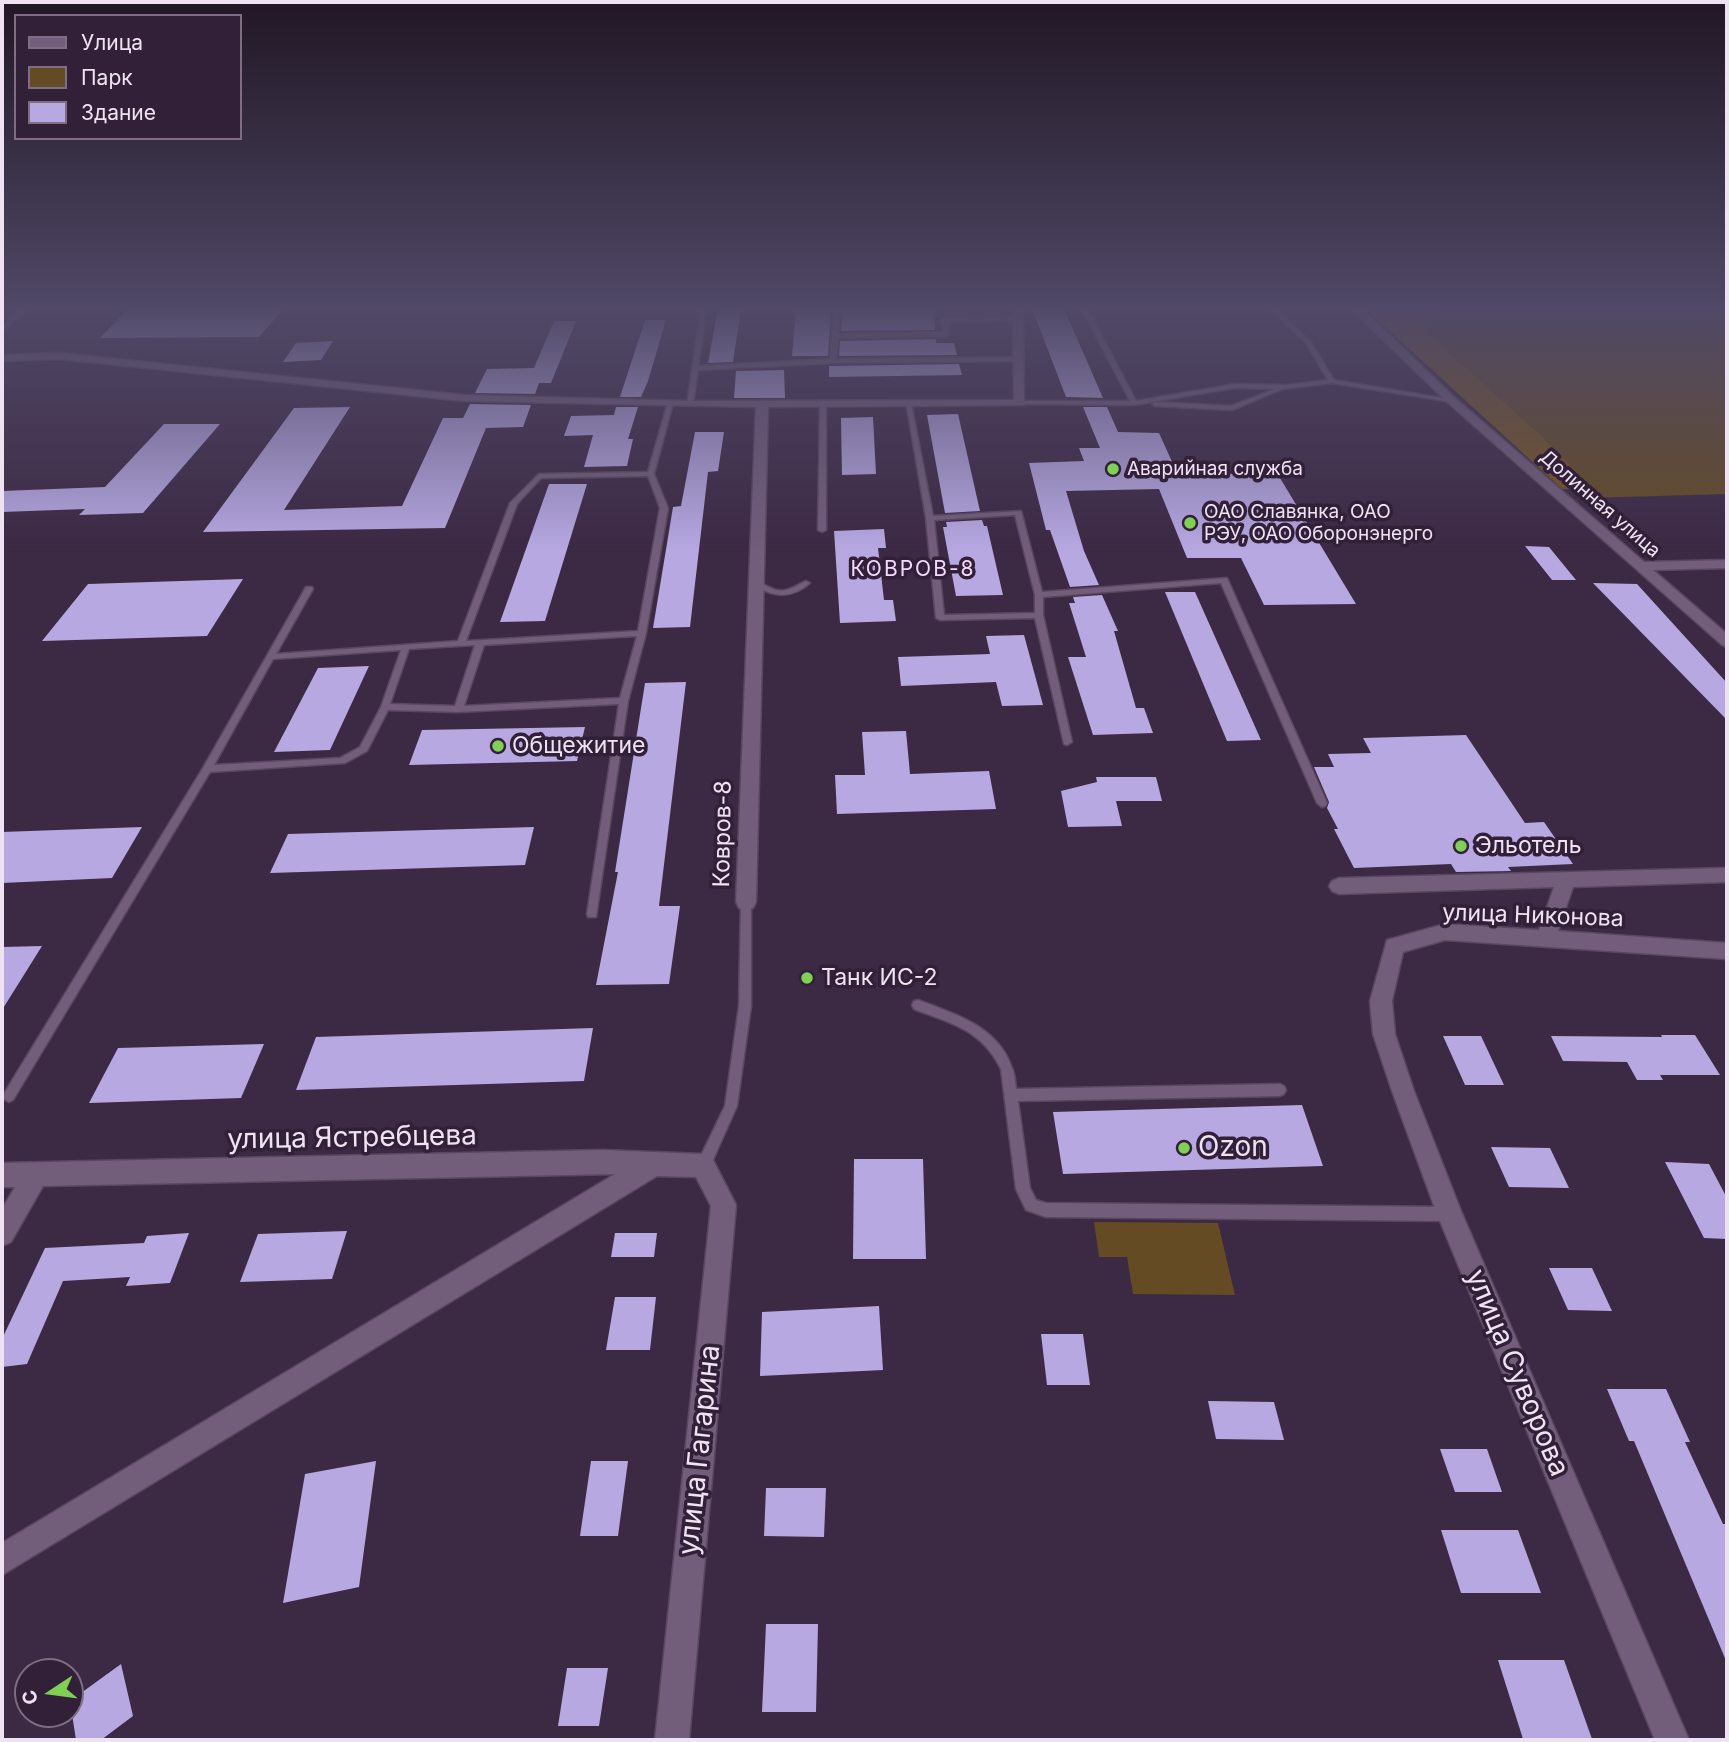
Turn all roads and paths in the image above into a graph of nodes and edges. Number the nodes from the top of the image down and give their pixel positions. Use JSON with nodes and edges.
{"nodes":[{"id":1,"x":380,"y":389,"type":"edge"},
{"id":2,"x":692,"y":389,"type":"edge"},
{"id":3,"x":1020,"y":389,"type":"edge"},
{"id":4,"x":1127,"y":389,"type":"edge"},
{"id":5,"x":1215,"y":389,"type":"edge"},
{"id":6,"x":1279,"y":389,"type":"edge"},
{"id":7,"x":1384,"y":389,"type":"edge"},
{"id":8,"x":1440,"y":389,"type":"edge"},
{"id":9,"x":1451,"y":400,"type":"junction"},
{"id":10,"x":908,"y":402,"type":"junction"},
{"id":11,"x":670,"y":403,"type":"junction"},
{"id":12,"x":1020,"y":403,"type":"junction"},
{"id":13,"x":1134,"y":403,"type":"junction"},
{"id":14,"x":690,"y":404,"type":"junction"},
{"id":15,"x":762,"y":404,"type":"junction"},
{"id":16,"x":823,"y":404,"type":"junction"},
{"id":17,"x":651,"y":474,"type":"junction"},
{"id":18,"x":930,"y":517,"type":"junction"},
{"id":19,"x":822,"y":530,"type":"dead end"},
{"id":20,"x":1727,"y":564,"type":"edge"},
{"id":21,"x":1642,"y":566,"type":"junction"},
{"id":22,"x":757,"y":583,"type":"junction"},
{"id":23,"x":806,"y":583,"type":"dead end"},
{"id":24,"x":309,"y":589,"type":"dead end"},
{"id":25,"x":1039,"y":595,"type":"junction"},
{"id":26,"x":1040,"y":615,"type":"junction"},
{"id":27,"x":642,"y":633,"type":"junction"},
{"id":28,"x":1725,"y":637,"type":"edge"},
{"id":29,"x":480,"y":643,"type":"junction"},
{"id":30,"x":461,"y":644,"type":"junction"},
{"id":31,"x":406,"y":647,"type":"junction"},
{"id":32,"x":270,"y":657,"type":"junction"},
{"id":33,"x":624,"y":701,"type":"junction"},
{"id":34,"x":385,"y":706,"type":"junction"},
{"id":35,"x":458,"y":709,"type":"junction"},
{"id":36,"x":1067,"y":742,"type":"dead end"},
{"id":37,"x":207,"y":769,"type":"junction"},
{"id":38,"x":1322,"y":803,"type":"dead end"},
{"id":39,"x":1727,"y":875,"type":"edge"},
{"id":40,"x":1566,"y":880,"type":"junction"},
{"id":41,"x":1339,"y":886,"type":"dead end"},
{"id":42,"x":746,"y":902,"type":"joint"},
{"id":43,"x":592,"y":914,"type":"dead end"},
{"id":44,"x":1546,"y":938,"type":"junction"},
{"id":45,"x":1727,"y":951,"type":"edge"},
{"id":46,"x":1381,"y":1000,"type":"joint"},
{"id":47,"x":918,"y":1005,"type":"dead end"},
{"id":48,"x":1280,"y":1090,"type":"dead end"},
{"id":49,"x":9,"y":1096,"type":"dead end"},
{"id":50,"x":1011,"y":1096,"type":"junction"},
{"id":51,"x":653,"y":1165,"type":"junction"},
{"id":52,"x":703,"y":1166,"type":"junction"},
{"id":53,"x":2,"y":1175,"type":"edge"},
{"id":54,"x":36,"y":1175,"type":"junction"},
{"id":55,"x":1451,"y":1214,"type":"junction"},
{"id":56,"x":2,"y":1233,"type":"edge"},
{"id":57,"x":2,"y":1560,"type":"edge"},
{"id":58,"x":671,"y":1740,"type":"edge"},
{"id":59,"x":1672,"y":1740,"type":"edge"}],
"edges":[{"from":1,"to":11,"type":"street"},
{"from":2,"to":14,"type":"lane"},
{"from":3,"to":12,"type":"street"},
{"from":4,"to":13,"type":"lane"},
{"from":5,"to":13,"type":"lane"},
{"from":6,"to":13,"type":"lane"},
{"from":7,"to":9,"type":"lane"},
{"from":8,"to":9,"type":"street","name":"Долинная улица"},
{"from":9,"to":21,"type":"street","name":"Долинная улица"},
{"from":10,"to":12,"type":"street"},
{"from":10,"to":16,"type":"street"},
{"from":10,"to":18,"type":"lane"},
{"from":11,"to":14,"type":"street"},
{"from":11,"to":17,"type":"lane"},
{"from":12,"to":13,"type":"lane"},
{"from":14,"to":15,"type":"street"},
{"from":15,"to":16,"type":"street"},
{"from":15,"to":22,"type":"street","name":"Ковров-8"},
{"from":16,"to":19,"type":"lane"},
{"from":17,"to":27,"type":"lane"},
{"from":17,"to":30,"type":"lane"},
{"from":18,"to":25,"type":"lane"},
{"from":18,"to":26,"type":"lane"},
{"from":20,"to":21,"type":"street"},
{"from":21,"to":28,"type":"street","name":"Долинная улица"},
{"from":22,"to":23,"type":"lane"},
{"from":22,"to":42,"type":"street","name":"Ковров-8"},
{"from":24,"to":32,"type":"lane"},
{"from":25,"to":26,"type":"lane"},
{"from":25,"to":38,"type":"lane"},
{"from":26,"to":36,"type":"lane"},
{"from":27,"to":29,"type":"lane"},
{"from":27,"to":33,"type":"lane"},
{"from":29,"to":30,"type":"lane"},
{"from":29,"to":35,"type":"lane"},
{"from":30,"to":31,"type":"lane"},
{"from":31,"to":32,"type":"lane"},
{"from":31,"to":34,"type":"lane"},
{"from":32,"to":37,"type":"lane"},
{"from":33,"to":35,"type":"lane"},
{"from":33,"to":43,"type":"lane"},
{"from":34,"to":35,"type":"lane"},
{"from":34,"to":37,"type":"lane"},
{"from":37,"to":49,"type":"lane"},
{"from":39,"to":40,"type":"street"},
{"from":40,"to":41,"type":"street"},
{"from":40,"to":44,"type":"street"},
{"from":42,"to":52,"type":"lane"},
{"from":44,"to":45,"type":"street","name":"улица Никонова"},
{"from":44,"to":46,"type":"street","name":"улица Никонова"},
{"from":46,"to":55,"type":"street","name":"улица Суворова"},
{"from":47,"to":50,"type":"lane"},
{"from":48,"to":50,"type":"lane"},
{"from":50,"to":55,"type":"lane"},
{"from":51,"to":52,"type":"street","name":"улица Ястребцева"},
{"from":51,"to":54,"type":"street","name":"улица Ястребцева"},
{"from":51,"to":57,"type":"street"},
{"from":52,"to":58,"type":"street","name":"улица Гагарина"},
{"from":53,"to":54,"type":"street","name":"улица Ястребцева"},
{"from":54,"to":56,"type":"street"},
{"from":55,"to":59,"type":"street","name":"улица Суворова"}]}
